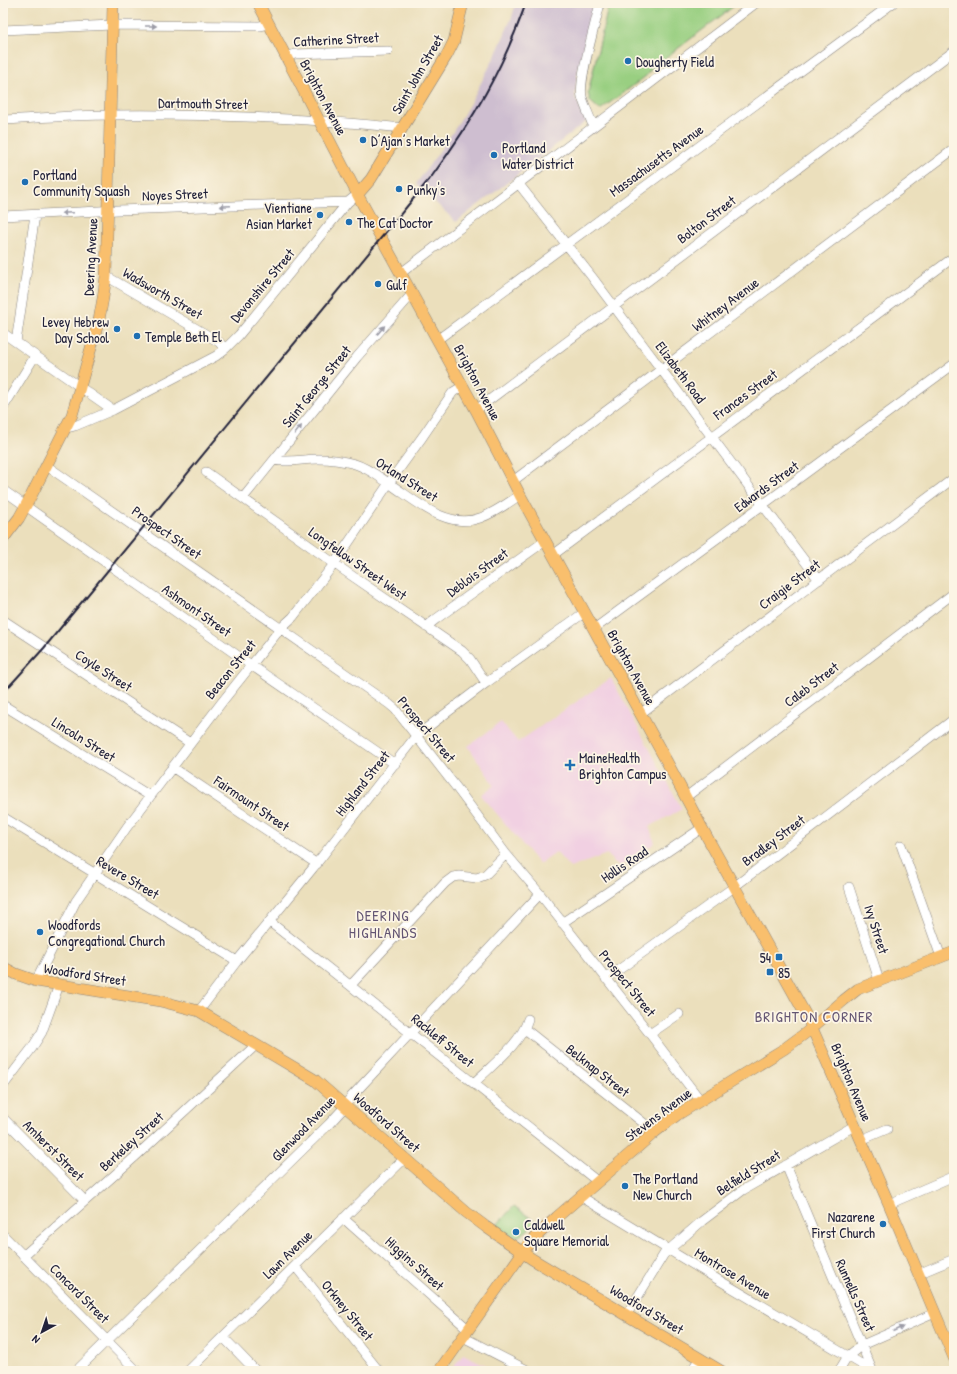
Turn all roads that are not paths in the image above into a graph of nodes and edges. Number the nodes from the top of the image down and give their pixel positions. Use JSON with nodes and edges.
{"nodes":[{"id":1,"x":113,"y":3,"type":"edge"},
{"id":2,"x":258,"y":3,"type":"edge"},
{"id":3,"x":463,"y":3,"type":"edge"},
{"id":4,"x":600,"y":3,"type":"edge"},
{"id":5,"x":756,"y":3,"type":"edge"},
{"id":6,"x":893,"y":3,"type":"edge"},
{"id":7,"x":268,"y":24,"type":"junction"},
{"id":8,"x":112,"y":25,"type":"junction"},
{"id":9,"x":3,"y":30,"type":"edge"},
{"id":10,"x":388,"y":50,"type":"dead end"},
{"id":11,"x":954,"y":51,"type":"edge"},
{"id":12,"x":286,"y":57,"type":"junction"},
{"id":13,"x":110,"y":115,"type":"junction"},
{"id":14,"x":3,"y":120,"type":"edge"},
{"id":15,"x":319,"y":121,"type":"junction"},
{"id":16,"x":594,"y":126,"type":"junction"},
{"id":17,"x":403,"y":128,"type":"junction"},
{"id":18,"x":954,"y":149,"type":"edge"},
{"id":19,"x":518,"y":183,"type":"junction"},
{"id":20,"x":358,"y":194,"type":"junction"},
{"id":21,"x":348,"y":202,"type":"junction"},
{"id":22,"x":108,"y":211,"type":"junction"},
{"id":23,"x":35,"y":215,"type":"junction"},
{"id":24,"x":3,"y":216,"type":"edge"},
{"id":25,"x":566,"y":244,"type":"junction"},
{"id":26,"x":954,"y":257,"type":"edge"},
{"id":27,"x":401,"y":273,"type":"junction"},
{"id":28,"x":106,"y":276,"type":"junction"},
{"id":29,"x":412,"y":294,"type":"junction"},
{"id":30,"x":613,"y":306,"type":"junction"},
{"id":31,"x":3,"y":333,"type":"edge"},
{"id":32,"x":437,"y":340,"type":"junction"},
{"id":33,"x":16,"y":342,"type":"junction"},
{"id":34,"x":225,"y":349,"type":"junction"},
{"id":35,"x":35,"y":356,"type":"junction"},
{"id":36,"x":954,"y":364,"type":"edge"},
{"id":37,"x":661,"y":369,"type":"junction"},
{"id":38,"x":463,"y":386,"type":"junction"},
{"id":39,"x":81,"y":387,"type":"junction"},
{"id":40,"x":3,"y":408,"type":"edge"},
{"id":41,"x":113,"y":410,"type":"junction"},
{"id":42,"x":476,"y":410,"type":"junction"},
{"id":43,"x":67,"y":428,"type":"junction"},
{"id":44,"x":712,"y":436,"type":"junction"},
{"id":45,"x":274,"y":460,"type":"junction"},
{"id":46,"x":47,"y":466,"type":"junction"},
{"id":47,"x":206,"y":472,"type":"dead end"},
{"id":48,"x":954,"y":478,"type":"edge"},
{"id":49,"x":513,"y":481,"type":"junction"},
{"id":50,"x":389,"y":483,"type":"junction"},
{"id":51,"x":3,"y":490,"type":"edge"},
{"id":52,"x":520,"y":495,"type":"junction"},
{"id":53,"x":243,"y":498,"type":"junction"},
{"id":54,"x":26,"y":506,"type":"junction"},
{"id":55,"x":764,"y":506,"type":"junction"},
{"id":56,"x":3,"y":539,"type":"edge"},
{"id":57,"x":545,"y":541,"type":"junction"},
{"id":58,"x":553,"y":555,"type":"junction"},
{"id":59,"x":334,"y":564,"type":"junction"},
{"id":60,"x":818,"y":580,"type":"junction"},
{"id":61,"x":954,"y":593,"type":"edge"},
{"id":62,"x":585,"y":612,"type":"junction"},
{"id":63,"x":3,"y":620,"type":"edge"},
{"id":64,"x":426,"y":627,"type":"junction"},
{"id":65,"x":281,"y":628,"type":"junction"},
{"id":66,"x":594,"y":629,"type":"junction"},
{"id":67,"x":251,"y":665,"type":"junction"},
{"id":68,"x":486,"y":683,"type":"junction"},
{"id":69,"x":3,"y":705,"type":"edge"},
{"id":70,"x":640,"y":714,"type":"junction"},
{"id":71,"x":954,"y":719,"type":"edge"},
{"id":72,"x":416,"y":736,"type":"junction"},
{"id":73,"x":190,"y":743,"type":"junction"},
{"id":74,"x":395,"y":764,"type":"junction"},
{"id":75,"x":172,"y":767,"type":"junction"},
{"id":76,"x":150,"y":796,"type":"junction"},
{"id":77,"x":686,"y":797,"type":"junction"},
{"id":78,"x":3,"y":817,"type":"edge"},
{"id":79,"x":702,"y":828,"type":"junction"},
{"id":80,"x":901,"y":845,"type":"dead end"},
{"id":81,"x":506,"y":854,"type":"junction"},
{"id":82,"x":317,"y":864,"type":"junction"},
{"id":83,"x":94,"y":873,"type":"junction"},
{"id":84,"x":734,"y":887,"type":"junction"},
{"id":85,"x":848,"y":887,"type":"dead end"},
{"id":86,"x":540,"y":894,"type":"junction"},
{"id":87,"x":270,"y":922,"type":"junction"},
{"id":88,"x":562,"y":923,"type":"junction"},
{"id":89,"x":954,"y":952,"type":"edge"},
{"id":90,"x":941,"y":957,"type":"junction"},
{"id":91,"x":237,"y":962,"type":"junction"},
{"id":92,"x":5,"y":972,"type":"edge"},
{"id":93,"x":606,"y":979,"type":"junction"},
{"id":94,"x":879,"y":980,"type":"junction"},
{"id":95,"x":36,"y":981,"type":"junction"},
{"id":96,"x":59,"y":985,"type":"junction"},
{"id":97,"x":351,"y":985,"type":"junction"},
{"id":98,"x":199,"y":1011,"type":"junction"},
{"id":99,"x":679,"y":1014,"type":"dead end"},
{"id":100,"x":528,"y":1019,"type":"dead end"},
{"id":101,"x":812,"y":1028,"type":"junction"},
{"id":102,"x":525,"y":1029,"type":"junction"},
{"id":103,"x":411,"y":1032,"type":"junction"},
{"id":104,"x":650,"y":1034,"type":"junction"},
{"id":105,"x":256,"y":1045,"type":"junction"},
{"id":106,"x":474,"y":1083,"type":"junction"},
{"id":107,"x":3,"y":1086,"type":"edge"},
{"id":108,"x":700,"y":1100,"type":"junction"},
{"id":109,"x":345,"y":1105,"type":"junction"},
{"id":110,"x":3,"y":1118,"type":"edge"},
{"id":111,"x":854,"y":1126,"type":"junction"},
{"id":112,"x":887,"y":1129,"type":"dead end"},
{"id":113,"x":655,"y":1132,"type":"junction"},
{"id":114,"x":861,"y":1140,"type":"junction"},
{"id":115,"x":405,"y":1158,"type":"junction"},
{"id":116,"x":786,"y":1165,"type":"junction"},
{"id":117,"x":954,"y":1176,"type":"edge"},
{"id":118,"x":597,"y":1181,"type":"junction"},
{"id":119,"x":580,"y":1196,"type":"junction"},
{"id":120,"x":85,"y":1201,"type":"junction"},
{"id":121,"x":889,"y":1204,"type":"junction"},
{"id":122,"x":343,"y":1218,"type":"junction"},
{"id":123,"x":3,"y":1235,"type":"edge"},
{"id":124,"x":667,"y":1250,"type":"junction"},
{"id":125,"x":523,"y":1252,"type":"junction"},
{"id":126,"x":23,"y":1256,"type":"junction"},
{"id":127,"x":954,"y":1259,"type":"edge"},
{"id":128,"x":295,"y":1266,"type":"junction"},
{"id":129,"x":918,"y":1274,"type":"junction"},
{"id":130,"x":935,"y":1313,"type":"junction"},
{"id":131,"x":627,"y":1314,"type":"junction"},
{"id":132,"x":466,"y":1333,"type":"junction"},
{"id":133,"x":223,"y":1337,"type":"junction"},
{"id":134,"x":107,"y":1340,"type":"junction"},
{"id":135,"x":951,"y":1344,"type":"edge"},
{"id":136,"x":862,"y":1345,"type":"junction"},
{"id":137,"x":848,"y":1356,"type":"junction"},
{"id":138,"x":700,"y":1358,"type":"junction"},
{"id":139,"x":954,"y":1358,"type":"edge"},
{"id":140,"x":3,"y":1368,"type":"edge"},
{"id":141,"x":6,"y":1371,"type":"edge"},
{"id":142,"x":76,"y":1371,"type":"edge"},
{"id":143,"x":138,"y":1371,"type":"edge"},
{"id":144,"x":188,"y":1371,"type":"edge"},
{"id":145,"x":256,"y":1371,"type":"edge"},
{"id":146,"x":379,"y":1371,"type":"edge"},
{"id":147,"x":439,"y":1371,"type":"edge"},
{"id":148,"x":529,"y":1371,"type":"edge"},
{"id":149,"x":690,"y":1371,"type":"edge"},
{"id":150,"x":721,"y":1371,"type":"edge"},
{"id":151,"x":839,"y":1371,"type":"edge"},
{"id":152,"x":873,"y":1371,"type":"edge"}],
"edges":[{"from":1,"to":8,"type":"main road","name":"Deering Avenue"},
{"from":2,"to":7,"type":"main road","name":"Brighton Avenue"},
{"from":3,"to":17,"type":"main road","name":"Saint John Street"},
{"from":4,"to":16,"type":"street"},
{"from":5,"to":16,"type":"street"},
{"from":6,"to":25,"type":"street","name":"Massachusetts Avenue"},
{"from":8,"to":7,"type":"street","one_way":true},
{"from":7,"to":12,"type":"main road","name":"Brighton Avenue"},
{"from":8,"to":9,"type":"street"},
{"from":8,"to":13,"type":"main road","name":"Deering Avenue"},
{"from":10,"to":12,"type":"street","name":"Catherine Street"},
{"from":11,"to":30,"type":"street","name":"Bolton Street"},
{"from":12,"to":15,"type":"main road","name":"Brighton Avenue"},
{"from":13,"to":14,"type":"street","name":"Dartmouth Street"},
{"from":13,"to":15,"type":"street","name":"Dartmouth Street"},
{"from":13,"to":22,"type":"main road","name":"Deering Avenue"},
{"from":15,"to":17,"type":"street","name":"Dartmouth Street"},
{"from":15,"to":20,"type":"main road","name":"Brighton Avenue"},
{"from":16,"to":19,"type":"street"},
{"from":17,"to":20,"type":"main road","name":"Saint John Street"},
{"from":18,"to":37,"type":"street","name":"Whitney Avenue"},
{"from":19,"to":25,"type":"street","name":"Elizabeth Road"},
{"from":19,"to":27,"type":"street"},
{"from":20,"to":21,"type":"street","name":"Devonshire Street"},
{"from":20,"to":27,"type":"main road","name":"Brighton Avenue"},
{"from":21,"to":22,"type":"street","name":"Noyes Street","one_way":true},
{"from":21,"to":34,"type":"street","name":"Devonshire Street"},
{"from":22,"to":23,"type":"street","name":"Noyes Street","one_way":true},
{"from":22,"to":28,"type":"main road","name":"Deering Avenue"},
{"from":23,"to":24,"type":"street","name":"Noyes Street"},
{"from":23,"to":33,"type":"street"},
{"from":25,"to":30,"type":"street","name":"Elizabeth Road"},
{"from":25,"to":32,"type":"street","name":"Massachusetts Avenue"},
{"from":26,"to":44,"type":"street","name":"Frances Street"},
{"from":27,"to":29,"type":"main road","name":"Brighton Avenue"},
{"from":28,"to":34,"type":"street","name":"Wadsworth Street"},
{"from":28,"to":39,"type":"main road","name":"Deering Avenue"},
{"from":29,"to":32,"type":"main road","name":"Brighton Avenue"},
{"from":45,"to":29,"type":"street","name":"Saint George Street","one_way":true},
{"from":30,"to":37,"type":"street","name":"Elizabeth Road"},
{"from":30,"to":42,"type":"street","name":"Bolton Street"},
{"from":31,"to":33,"type":"street"},
{"from":32,"to":38,"type":"main road","name":"Brighton Avenue"},
{"from":33,"to":35,"type":"street"},
{"from":34,"to":41,"type":"street","name":"Devonshire Street"},
{"from":35,"to":39,"type":"street"},
{"from":35,"to":40,"type":"street"},
{"from":36,"to":55,"type":"street","name":"Edwards Street"},
{"from":37,"to":44,"type":"street","name":"Elizabeth Road"},
{"from":37,"to":49,"type":"street","name":"Whitney Avenue"},
{"from":38,"to":42,"type":"main road","name":"Brighton Avenue"},
{"from":38,"to":50,"type":"street","name":"Beacon Street"},
{"from":39,"to":41,"type":"street"},
{"from":39,"to":43,"type":"main road","name":"Deering Avenue"},
{"from":41,"to":43,"type":"street","name":"Devonshire Street"},
{"from":42,"to":49,"type":"main road","name":"Brighton Avenue"},
{"from":43,"to":46,"type":"main road","name":"Deering Avenue"},
{"from":44,"to":55,"type":"street","name":"Elizabeth Road"},
{"from":44,"to":58,"type":"street","name":"Frances Street"},
{"from":45,"to":50,"type":"street","name":"Orland Street"},
{"from":45,"to":53,"type":"street","name":"Saint George Street"},
{"from":46,"to":54,"type":"main road","name":"Deering Avenue"},
{"from":46,"to":65,"type":"street","name":"Prospect Street"},
{"from":47,"to":53,"type":"street","name":"Longfellow Street West"},
{"from":48,"to":60,"type":"street","name":"Craigie Street"},
{"from":49,"to":52,"type":"main road","name":"Brighton Avenue"},
{"from":50,"to":52,"type":"street","name":"Orland Street"},
{"from":50,"to":59,"type":"street","name":"Beacon Street"},
{"from":51,"to":54,"type":"street","name":"Ashmont Street"},
{"from":52,"to":57,"type":"main road","name":"Brighton Avenue"},
{"from":53,"to":59,"type":"street","name":"Longfellow Street West"},
{"from":54,"to":56,"type":"main road","name":"Deering Avenue"},
{"from":54,"to":67,"type":"street","name":"Ashmont Street"},
{"from":55,"to":60,"type":"street","name":"Elizabeth Road"},
{"from":55,"to":66,"type":"street","name":"Edwards Street"},
{"from":57,"to":58,"type":"main road","name":"Brighton Avenue"},
{"from":57,"to":64,"type":"street","name":"Deblois Street"},
{"from":58,"to":62,"type":"main road","name":"Brighton Avenue"},
{"from":59,"to":64,"type":"street","name":"Longfellow Street West"},
{"from":59,"to":65,"type":"street","name":"Beacon Street"},
{"from":60,"to":70,"type":"street","name":"Craigie Street"},
{"from":61,"to":77,"type":"street","name":"Caleb Street"},
{"from":62,"to":66,"type":"main road","name":"Brighton Avenue"},
{"from":62,"to":68,"type":"street","name":"Highland Street"},
{"from":63,"to":73,"type":"street","name":"Coyle Street"},
{"from":64,"to":68,"type":"street","name":"Longfellow Street West"},
{"from":65,"to":67,"type":"street","name":"Beacon Street"},
{"from":65,"to":72,"type":"street","name":"Prospect Street"},
{"from":66,"to":70,"type":"main road","name":"Brighton Avenue"},
{"from":67,"to":73,"type":"street","name":"Beacon Street"},
{"from":67,"to":74,"type":"street","name":"Ashmont Street"},
{"from":68,"to":72,"type":"street","name":"Highland Street"},
{"from":69,"to":76,"type":"street","name":"Lincoln Street"},
{"from":70,"to":77,"type":"main road","name":"Brighton Avenue"},
{"from":71,"to":84,"type":"street","name":"Bradley Street"},
{"from":72,"to":74,"type":"street","name":"Highland Street"},
{"from":72,"to":81,"type":"street","name":"Prospect Street"},
{"from":73,"to":75,"type":"street","name":"Beacon Street"},
{"from":74,"to":82,"type":"street","name":"Highland Street"},
{"from":75,"to":76,"type":"street","name":"Beacon Street"},
{"from":75,"to":82,"type":"street","name":"Fairmount Street"},
{"from":76,"to":83,"type":"street","name":"Beacon Street"},
{"from":77,"to":79,"type":"main road","name":"Brighton Avenue"},
{"from":78,"to":83,"type":"street","name":"Revere Street"},
{"from":79,"to":84,"type":"main road","name":"Brighton Avenue"},
{"from":79,"to":88,"type":"street","name":"Hollis Road"},
{"from":80,"to":90,"type":"street"},
{"from":81,"to":86,"type":"street","name":"Prospect Street"},
{"from":81,"to":97,"type":"street"},
{"from":82,"to":87,"type":"street","name":"Highland Street"},
{"from":83,"to":91,"type":"street","name":"Revere Street"},
{"from":83,"to":95,"type":"street","name":"Beacon Street"},
{"from":84,"to":93,"type":"street","name":"Bradley Street"},
{"from":84,"to":101,"type":"main road","name":"Brighton Avenue"},
{"from":85,"to":94,"type":"street","name":"Ivy Street"},
{"from":86,"to":88,"type":"street","name":"Prospect Street"},
{"from":86,"to":103,"type":"street","name":"Glenwood Avenue"},
{"from":87,"to":91,"type":"street","name":"Highland Street"},
{"from":87,"to":97,"type":"street","name":"Rackleff Street"},
{"from":88,"to":93,"type":"street","name":"Prospect Street"},
{"from":89,"to":90,"type":"main road","name":"Stevens Avenue"},
{"from":90,"to":94,"type":"main road","name":"Stevens Avenue"},
{"from":91,"to":98,"type":"street","name":"Highland Street"},
{"from":92,"to":95,"type":"main road","name":"Woodford Street"},
{"from":93,"to":104,"type":"street","name":"Prospect Street"},
{"from":94,"to":101,"type":"main road","name":"Stevens Avenue"},
{"from":95,"to":96,"type":"main road","name":"Woodford Street"},
{"from":96,"to":98,"type":"main road","name":"Woodford Street"},
{"from":96,"to":107,"type":"street"},
{"from":97,"to":103,"type":"street","name":"Rackleff Street"},
{"from":98,"to":105,"type":"main road","name":"Woodford Street"},
{"from":99,"to":104,"type":"street"},
{"from":100,"to":102,"type":"street"},
{"from":101,"to":108,"type":"main road","name":"Stevens Avenue"},
{"from":101,"to":111,"type":"main road","name":"Brighton Avenue"},
{"from":102,"to":106,"type":"street"},
{"from":102,"to":113,"type":"street","name":"Belknap Street"},
{"from":103,"to":106,"type":"street","name":"Rackleff Street"},
{"from":103,"to":109,"type":"street","name":"Glenwood Avenue"},
{"from":104,"to":108,"type":"street","name":"Prospect Street"},
{"from":105,"to":109,"type":"main road","name":"Woodford Street"},
{"from":105,"to":120,"type":"street","name":"Berkeley Street"},
{"from":106,"to":118,"type":"street","name":"Rackleff Street"},
{"from":108,"to":113,"type":"main road","name":"Stevens Avenue"},
{"from":109,"to":115,"type":"main road","name":"Woodford Street"},
{"from":109,"to":134,"type":"street","name":"Glenwood Avenue"},
{"from":110,"to":120,"type":"street","name":"Amherst Street"},
{"from":111,"to":114,"type":"main road","name":"Brighton Avenue"},
{"from":111,"to":116,"type":"street","name":"Belfield Street"},
{"from":112,"to":114,"type":"street"},
{"from":113,"to":118,"type":"main road","name":"Stevens Avenue"},
{"from":114,"to":121,"type":"main road","name":"Brighton Avenue"},
{"from":115,"to":122,"type":"street","name":"Lawn Avenue"},
{"from":115,"to":125,"type":"main road","name":"Woodford Street"},
{"from":116,"to":124,"type":"street","name":"Belfield Street"},
{"from":116,"to":136,"type":"street","name":"Runnells Street"},
{"from":117,"to":121,"type":"street"},
{"from":118,"to":119,"type":"main road","name":"Stevens Avenue"},
{"from":119,"to":124,"type":"street","name":"Montrose Avenue"},
{"from":119,"to":125,"type":"main road","name":"Stevens Avenue"},
{"from":120,"to":126,"type":"street","name":"Berkeley Street"},
{"from":121,"to":129,"type":"main road","name":"Brighton Avenue"},
{"from":122,"to":128,"type":"street","name":"Lawn Avenue"},
{"from":122,"to":132,"type":"street","name":"Higgins Street"},
{"from":123,"to":126,"type":"street","name":"Concord Street"},
{"from":124,"to":131,"type":"street","name":"Belfield Street"},
{"from":124,"to":137,"type":"street","name":"Montrose Avenue"},
{"from":125,"to":131,"type":"main road","name":"Woodford Street"},
{"from":125,"to":132,"type":"main road","name":"Stevens Avenue"},
{"from":126,"to":134,"type":"street","name":"Concord Street"},
{"from":127,"to":129,"type":"street"},
{"from":128,"to":133,"type":"street","name":"Lawn Avenue"},
{"from":128,"to":146,"type":"street","name":"Orkney Street"},
{"from":129,"to":130,"type":"main road","name":"Brighton Avenue"},
{"from":130,"to":135,"type":"main road","name":"Brighton Avenue"},
{"from":136,"to":130,"type":"street","one_way":true},
{"from":131,"to":138,"type":"main road","name":"Woodford Street"},
{"from":132,"to":147,"type":"main road","name":"Stevens Avenue"},
{"from":132,"to":148,"type":"street","name":"Higgins Street"},
{"from":133,"to":144,"type":"street","name":"Lawn Avenue"},
{"from":133,"to":145,"type":"street"},
{"from":134,"to":142,"type":"street","name":"Glenwood Avenue"},
{"from":134,"to":143,"type":"street","name":"Concord Street"},
{"from":135,"to":139,"type":"main road","name":"Brighton Avenue"},
{"from":136,"to":137,"type":"street"},
{"from":136,"to":152,"type":"street","name":"Runnells Street"},
{"from":137,"to":151,"type":"street"},
{"from":137,"to":152,"type":"street","name":"Montrose Avenue"},
{"from":138,"to":149,"type":"street"},
{"from":138,"to":150,"type":"main road","name":"Woodford Street"},
{"from":140,"to":141,"type":"street"}]}
